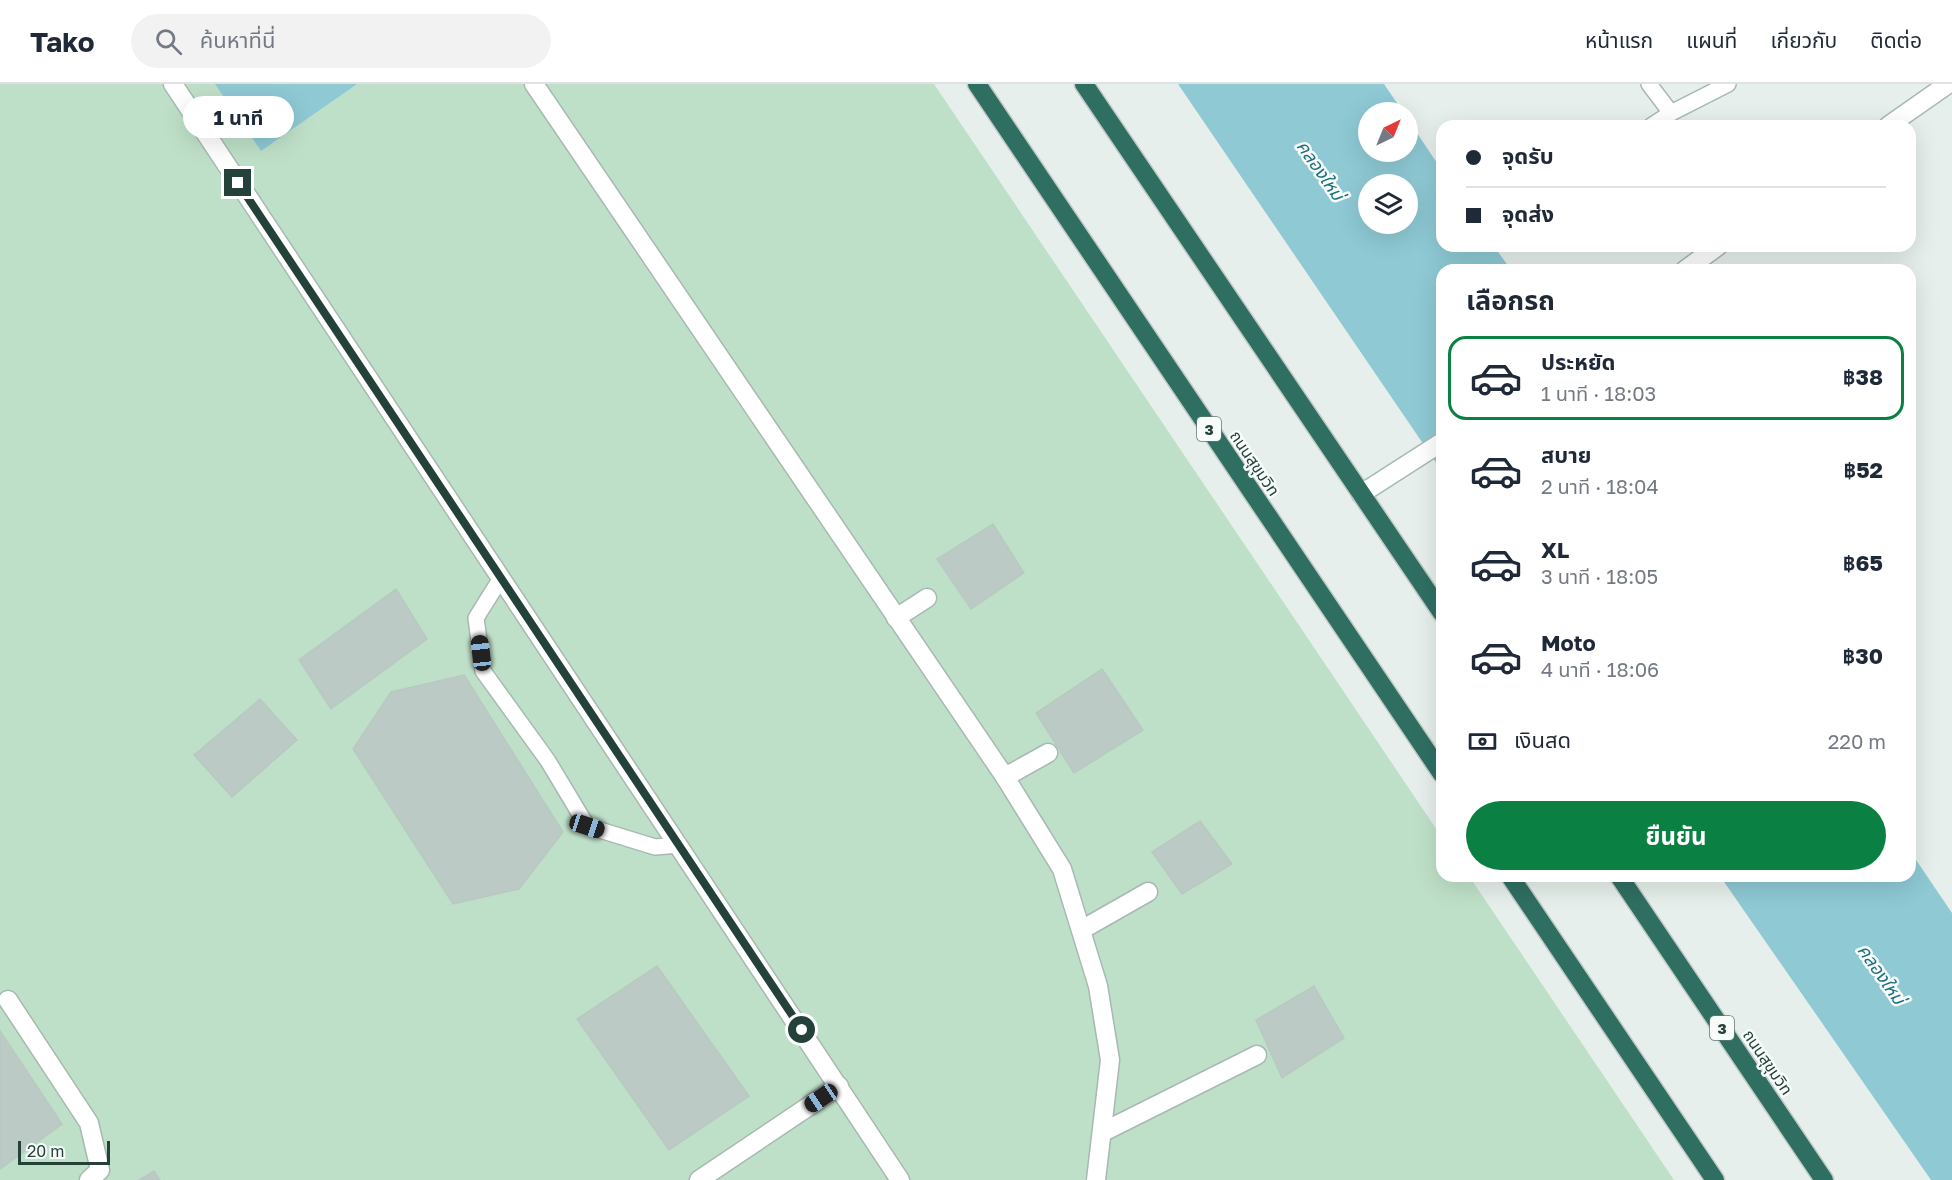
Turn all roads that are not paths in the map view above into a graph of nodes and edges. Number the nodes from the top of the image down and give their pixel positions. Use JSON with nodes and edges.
{"nodes":[{"id":1,"x":173,"y":84,"type":"edge"},
{"id":2,"x":534,"y":84,"type":"edge"},
{"id":3,"x":977,"y":84,"type":"edge"},
{"id":4,"x":1084,"y":84,"type":"edge"},
{"id":5,"x":1648,"y":84,"type":"edge"},
{"id":6,"x":1728,"y":84,"type":"edge"},
{"id":7,"x":1948,"y":84,"type":"edge"},
{"id":8,"x":1671,"y":113,"type":"junction"},
{"id":9,"x":1660,"y":120,"type":"edge"},
{"id":10,"x":1897,"y":120,"type":"edge"},
{"id":11,"x":1710,"y":252,"type":"edge"},
{"id":12,"x":1693,"y":264,"type":"edge"},
{"id":13,"x":1436,"y":446,"type":"edge"},
{"id":14,"x":1361,"y":495,"type":"junction"},
{"id":15,"x":501,"y":578,"type":"junction"},
{"id":16,"x":927,"y":598,"type":"dead end"},
{"id":17,"x":1436,"y":604,"type":"edge"},
{"id":18,"x":896,"y":618,"type":"junction"},
{"id":19,"x":1048,"y":753,"type":"dead end"},
{"id":20,"x":1436,"y":765,"type":"edge"},
{"id":21,"x":1005,"y":777,"type":"junction"},
{"id":22,"x":679,"y":845,"type":"junction"},
{"id":23,"x":1514,"y":882,"type":"edge"},
{"id":24,"x":1623,"y":882,"type":"edge"},
{"id":25,"x":1148,"y":892,"type":"dead end"},
{"id":26,"x":1083,"y":929,"type":"junction"},
{"id":27,"x":8,"y":1000,"type":"dead end"},
{"id":28,"x":1257,"y":1055,"type":"dead end"},
{"id":29,"x":838,"y":1086,"type":"junction"},
{"id":30,"x":1103,"y":1132,"type":"junction"},
{"id":31,"x":88,"y":1180,"type":"edge"},
{"id":32,"x":699,"y":1180,"type":"edge"},
{"id":33,"x":900,"y":1180,"type":"edge"},
{"id":34,"x":1096,"y":1180,"type":"edge"},
{"id":35,"x":1715,"y":1180,"type":"edge"},
{"id":36,"x":1824,"y":1180,"type":"edge"}],
"edges":[{"from":1,"to":15,"type":"street"},
{"from":2,"to":18,"type":"street"},
{"from":3,"to":20,"type":"highway","name":"ถนนสุขุมวิท","number":"3"},
{"from":4,"to":14,"type":"highway"},
{"from":5,"to":8,"type":"lane"},
{"from":6,"to":8,"type":"lane"},
{"from":7,"to":10,"type":"street"},
{"from":8,"to":9,"type":"lane"},
{"from":11,"to":12,"type":"street"},
{"from":13,"to":14,"type":"street"},
{"from":14,"to":17,"type":"highway"},
{"from":15,"to":22,"type":"street"},
{"from":15,"to":22,"type":"lane"},
{"from":16,"to":18,"type":"street"},
{"from":18,"to":21,"type":"street"},
{"from":19,"to":21,"type":"street"},
{"from":21,"to":26,"type":"street"},
{"from":22,"to":29,"type":"street"},
{"from":23,"to":35,"type":"highway"},
{"from":24,"to":36,"type":"highway","name":"ถนนสุขุมวิท","number":"3"},
{"from":25,"to":26,"type":"street"},
{"from":26,"to":30,"type":"street"},
{"from":27,"to":31,"type":"street"},
{"from":28,"to":30,"type":"street"},
{"from":29,"to":32,"type":"street"},
{"from":29,"to":33,"type":"street"},
{"from":30,"to":34,"type":"street"}]}
